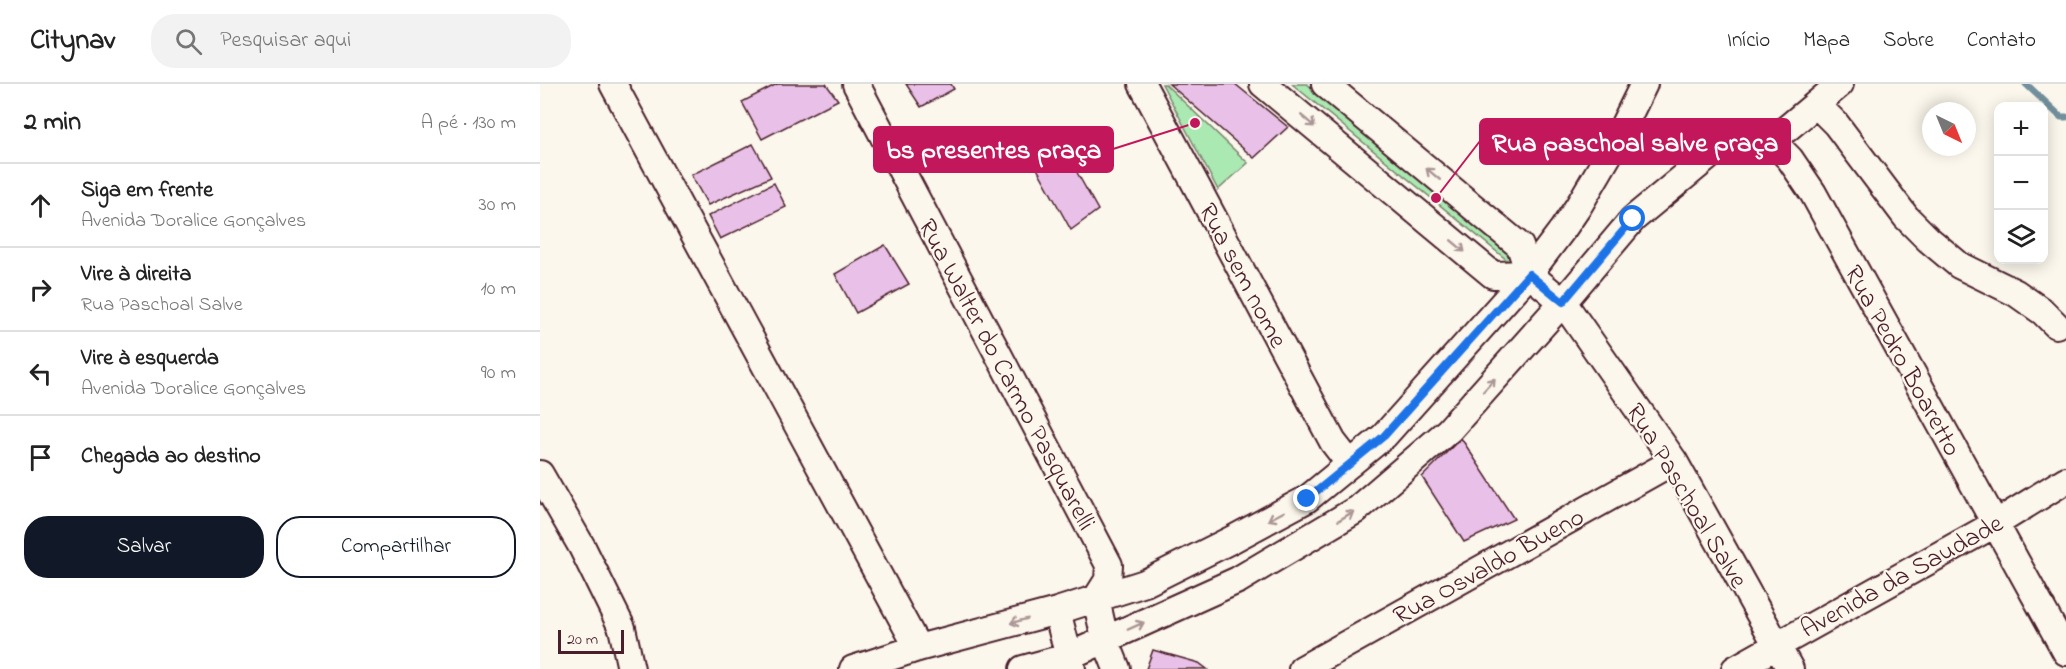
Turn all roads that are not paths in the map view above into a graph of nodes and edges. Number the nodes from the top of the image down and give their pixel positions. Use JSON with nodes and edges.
{"nodes":[{"id":1,"x":613,"y":84,"type":"edge"},
{"id":2,"x":856,"y":84,"type":"edge"},
{"id":3,"x":1142,"y":84,"type":"edge"},
{"id":4,"x":1263,"y":84,"type":"edge"},
{"id":5,"x":1325,"y":84,"type":"edge"},
{"id":6,"x":1644,"y":84,"type":"edge"},
{"id":7,"x":1840,"y":84,"type":"edge"},
{"id":8,"x":1816,"y":104,"type":"junction"},
{"id":9,"x":1772,"y":141,"type":"junction"},
{"id":10,"x":1529,"y":274,"type":"junction"},
{"id":11,"x":1563,"y":302,"type":"junction"},
{"id":12,"x":2056,"y":325,"type":"dead end"},
{"id":13,"x":1674,"y":461,"type":"junction"},
{"id":14,"x":1350,"y":464,"type":"junction"},
{"id":15,"x":540,"y":474,"type":"edge"},
{"id":16,"x":2066,"y":480,"type":"edge"},
{"id":17,"x":1995,"y":524,"type":"junction"},
{"id":18,"x":1096,"y":599,"type":"junction"},
{"id":19,"x":1057,"y":611,"type":"junction"},
{"id":20,"x":1105,"y":639,"type":"junction"},
{"id":21,"x":1776,"y":644,"type":"junction"},
{"id":22,"x":918,"y":648,"type":"junction"},
{"id":23,"x":2066,"y":652,"type":"edge"},
{"id":24,"x":1070,"y":663,"type":"edge"},
{"id":25,"x":631,"y":669,"type":"edge"},
{"id":26,"x":853,"y":669,"type":"edge"},
{"id":27,"x":1023,"y":669,"type":"edge"},
{"id":28,"x":1117,"y":669,"type":"edge"},
{"id":29,"x":1302,"y":669,"type":"edge"},
{"id":30,"x":1735,"y":669,"type":"edge"},
{"id":31,"x":1790,"y":669,"type":"edge"}],
"edges":[{"from":1,"to":22,"type":"street"},
{"from":2,"to":18,"type":"street","name":"Rua Walter do Carmo Pasquarelli"},
{"from":3,"to":14,"type":"street","name":"Rua sem nome"},
{"from":4,"to":10,"type":"street","one_way":true},
{"from":10,"to":5,"type":"street","one_way":true},
{"from":6,"to":10,"type":"street"},
{"from":7,"to":8,"type":"street"},
{"from":8,"to":9,"type":"street"},
{"from":8,"to":12,"type":"street"},
{"from":9,"to":11,"type":"street"},
{"from":9,"to":17,"type":"street","name":"Rua Pedro Boaretto"},
{"from":10,"to":11,"type":"street","name":"Rua Paschoal Salve"},
{"from":10,"to":14,"type":"street"},
{"from":11,"to":13,"type":"street","name":"Rua Paschoal Salve"},
{"from":20,"to":11,"type":"street","one_way":true},
{"from":13,"to":21,"type":"street","name":"Rua Paschoal Salve"},
{"from":13,"to":29,"type":"street","name":"Rua Osvaldo Bueno"},
{"from":14,"to":18,"type":"street","one_way":true},
{"from":15,"to":25,"type":"street"},
{"from":16,"to":17,"type":"street","name":"Avenida da Saudade"},
{"from":17,"to":21,"type":"street","name":"Avenida da Saudade"},
{"from":17,"to":23,"type":"street","name":"Rua Pedro Boaretto"},
{"from":18,"to":19,"type":"street"},
{"from":18,"to":20,"type":"street"},
{"from":19,"to":22,"type":"street","one_way":true},
{"from":19,"to":24,"type":"street"},
{"from":20,"to":24,"type":"street"},
{"from":20,"to":28,"type":"street"},
{"from":21,"to":30,"type":"street","name":"Avenida da Saudade"},
{"from":21,"to":31,"type":"street","name":"Rua Paschoal Salve"},
{"from":22,"to":26,"type":"street"},
{"from":24,"to":27,"type":"street"}]}
